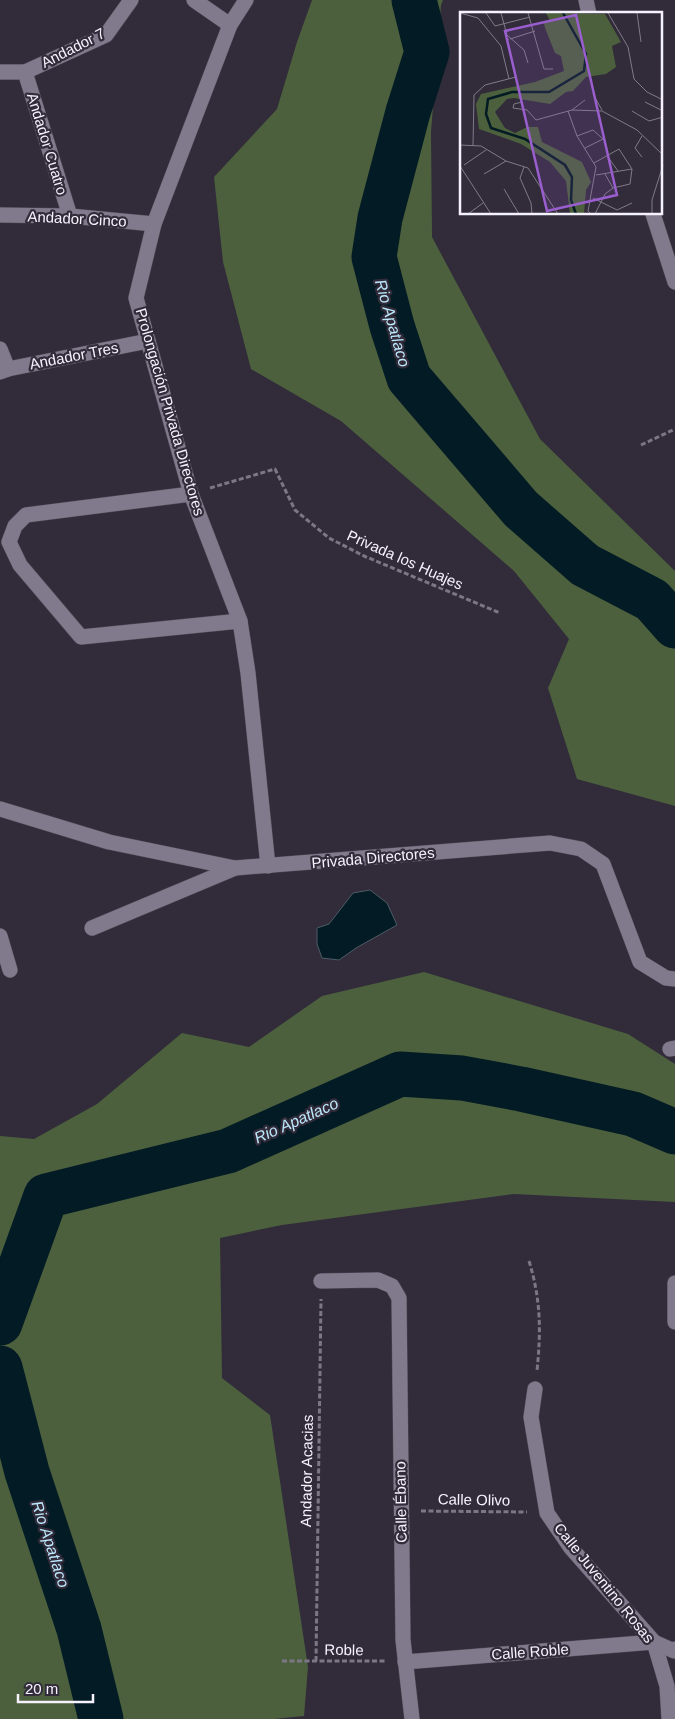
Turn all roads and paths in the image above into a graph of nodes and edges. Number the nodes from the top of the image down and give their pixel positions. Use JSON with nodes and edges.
{"nodes":[{"id":1,"x":131,"y":0,"type":"edge"},
{"id":2,"x":194,"y":0,"type":"edge"},
{"id":3,"x":246,"y":0,"type":"edge"},
{"id":4,"x":230,"y":25,"type":"junction"},
{"id":5,"x":0,"y":72,"type":"edge"},
{"id":6,"x":25,"y":72,"type":"junction"},
{"id":7,"x":653,"y":215,"type":"edge"},
{"id":8,"x":0,"y":216,"type":"edge"},
{"id":9,"x":70,"y":216,"type":"junction"},
{"id":10,"x":154,"y":224,"type":"junction"},
{"id":11,"x":675,"y":282,"type":"edge"},
{"id":12,"x":148,"y":340,"type":"junction"},
{"id":13,"x":0,"y":349,"type":"edge"},
{"id":14,"x":4,"y":370,"type":"edge"},
{"id":15,"x":675,"y":429,"type":"edge"},
{"id":16,"x":641,"y":445,"type":"dead end"},
{"id":17,"x":191,"y":494,"type":"junction"},
{"id":18,"x":500,"y":613,"type":"dead end"},
{"id":19,"x":240,"y":621,"type":"junction"},
{"id":20,"x":0,"y":809,"type":"edge"},
{"id":21,"x":268,"y":866,"type":"junction"},
{"id":22,"x":235,"y":868,"type":"junction"},
{"id":23,"x":92,"y":928,"type":"dead end"},
{"id":24,"x":0,"y":936,"type":"edge"},
{"id":25,"x":10,"y":970,"type":"dead end"},
{"id":26,"x":675,"y":979,"type":"edge"},
{"id":27,"x":529,"y":1261,"type":"dead end"},
{"id":28,"x":321,"y":1281,"type":"joint"},
{"id":29,"x":675,"y":1283,"type":"edge"},
{"id":30,"x":675,"y":1322,"type":"edge"},
{"id":31,"x":535,"y":1389,"type":"joint"},
{"id":32,"x":400,"y":1510,"type":"junction"},
{"id":33,"x":547,"y":1513,"type":"junction"},
{"id":34,"x":654,"y":1642,"type":"junction"},
{"id":35,"x":675,"y":1650,"type":"edge"},
{"id":36,"x":282,"y":1661,"type":"dead end"},
{"id":37,"x":316,"y":1661,"type":"junction"},
{"id":38,"x":405,"y":1662,"type":"junction"},
{"id":39,"x":412,"y":1719,"type":"edge"},
{"id":40,"x":669,"y":1719,"type":"edge"}],
"edges":[{"from":1,"to":6,"type":"street","name":"Andador 7"},
{"from":2,"to":4,"type":"street"},
{"from":3,"to":4,"type":"street","name":"Prolongación Privada Directores"},
{"from":4,"to":10,"type":"street","name":"Prolongación Privada Directores"},
{"from":5,"to":6,"type":"street","name":"Andador 7"},
{"from":6,"to":9,"type":"street","name":"Andador Cuatro"},
{"from":7,"to":11,"type":"street"},
{"from":8,"to":9,"type":"street","name":"Andador Cinco"},
{"from":9,"to":10,"type":"street","name":"Andador Cinco"},
{"from":10,"to":12,"type":"street","name":"Prolongación Privada Directores"},
{"from":12,"to":14,"type":"street","name":"Andador Tres"},
{"from":12,"to":17,"type":"street","name":"Prolongación Privada Directores"},
{"from":13,"to":14,"type":"street"},
{"from":15,"to":16,"type":"path"},
{"from":17,"to":18,"type":"path","name":"Privada los Huajes"},
{"from":17,"to":19,"type":"street","name":"Prolongación Privada Directores"},
{"from":17,"to":19,"type":"street"},
{"from":19,"to":21,"type":"street","name":"Prolongación Privada Directores"},
{"from":20,"to":22,"type":"street","name":"Privada Directores"},
{"from":21,"to":22,"type":"street","name":"Privada Directores"},
{"from":21,"to":26,"type":"street","name":"Privada Directores"},
{"from":22,"to":23,"type":"street"},
{"from":24,"to":25,"type":"street"},
{"from":27,"to":31,"type":"path"},
{"from":28,"to":32,"type":"street","name":"Calle Ébano"},
{"from":28,"to":37,"type":"path","name":"Andador Acacias"},
{"from":29,"to":30,"type":"street"},
{"from":31,"to":33,"type":"street","name":"Calle Juventino Rosas"},
{"from":32,"to":33,"type":"path","name":"Calle Olivo"},
{"from":32,"to":38,"type":"street","name":"Calle Ébano"},
{"from":33,"to":34,"type":"street","name":"Calle Juventino Rosas"},
{"from":34,"to":35,"type":"street"},
{"from":34,"to":38,"type":"street","name":"Calle Roble"},
{"from":34,"to":40,"type":"street","name":"Calle Juventino Rosas"},
{"from":36,"to":37,"type":"path","name":"Roble"},
{"from":37,"to":38,"type":"path","name":"Roble"},
{"from":38,"to":39,"type":"street","name":"Calle Ébano"}]}
